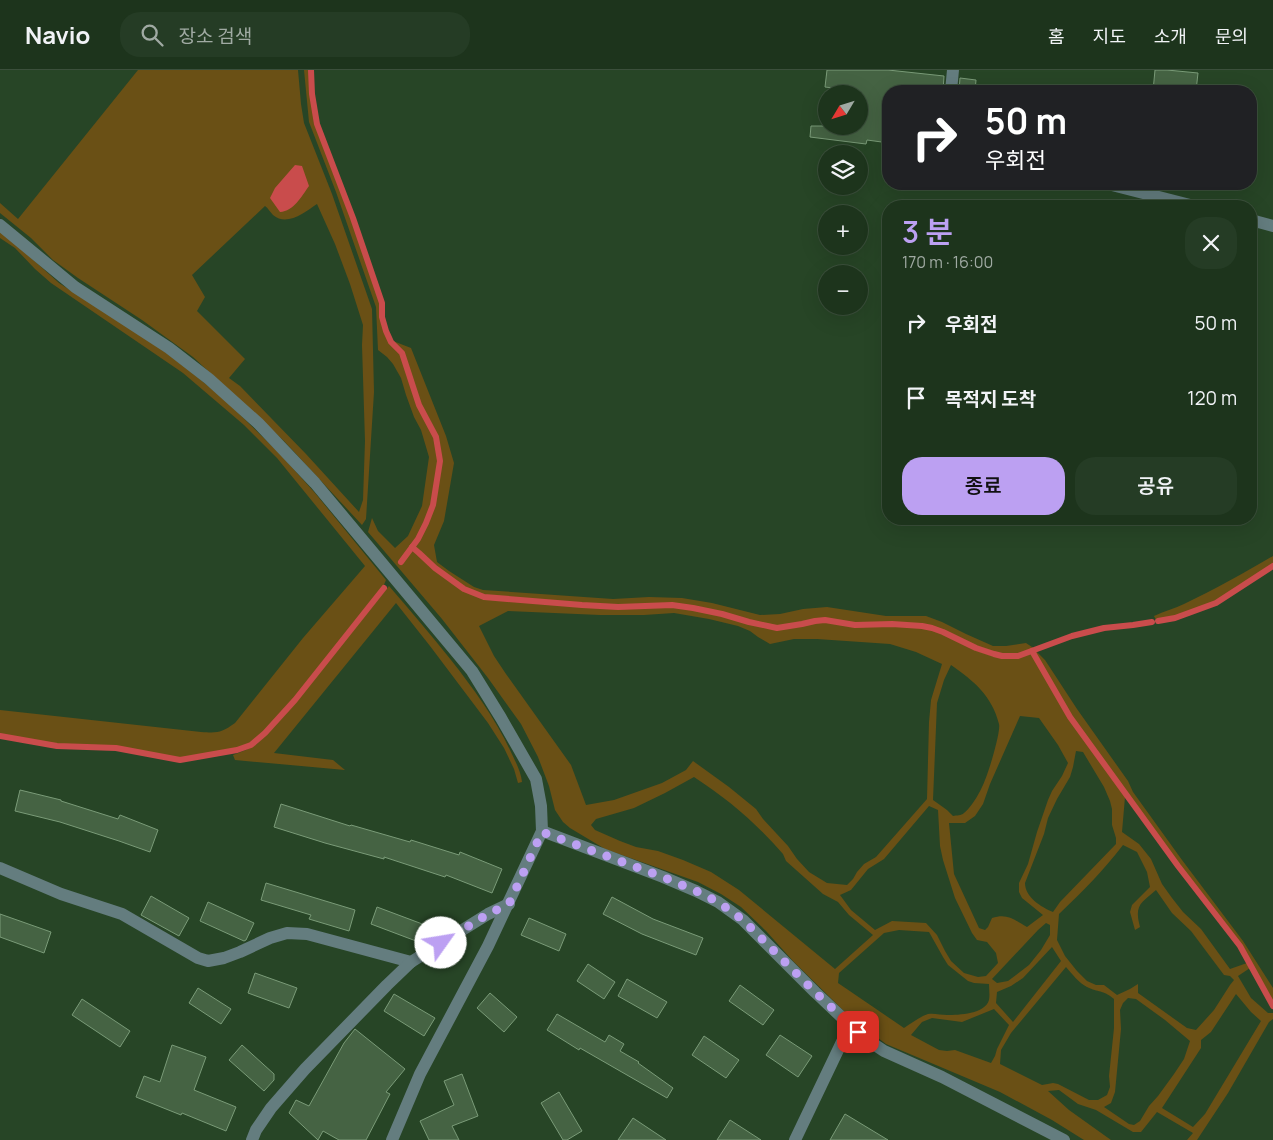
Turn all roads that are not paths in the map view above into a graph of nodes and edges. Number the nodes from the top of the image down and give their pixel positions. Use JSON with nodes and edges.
{"nodes":[{"id":1,"x":953,"y":70,"type":"edge"},
{"id":2,"x":952,"y":85,"type":"edge"},
{"id":3,"x":1131,"y":190,"type":"edge"},
{"id":4,"x":1171,"y":200,"type":"edge"},
{"id":5,"x":1257,"y":222,"type":"edge"},
{"id":6,"x":0,"y":225,"type":"edge"},
{"id":7,"x":1273,"y":226,"type":"edge"},
{"id":8,"x":542,"y":832,"type":"junction"},
{"id":9,"x":0,"y":868,"type":"edge"},
{"id":10,"x":509,"y":904,"type":"junction"},
{"id":11,"x":411,"y":962,"type":"junction"},
{"id":12,"x":850,"y":1025,"type":"junction"},
{"id":13,"x":252,"y":1140,"type":"edge"},
{"id":14,"x":392,"y":1140,"type":"edge"},
{"id":15,"x":795,"y":1140,"type":"edge"},
{"id":16,"x":1064,"y":1140,"type":"edge"}],
"edges":[{"from":1,"to":2,"type":"street"},
{"from":3,"to":4,"type":"street"},
{"from":5,"to":7,"type":"street"},
{"from":6,"to":8,"type":"street"},
{"from":8,"to":10,"type":"street"},
{"from":8,"to":12,"type":"street"},
{"from":9,"to":11,"type":"street"},
{"from":10,"to":11,"type":"street"},
{"from":10,"to":14,"type":"street"},
{"from":11,"to":13,"type":"street"},
{"from":12,"to":15,"type":"street"},
{"from":12,"to":16,"type":"street"}]}
